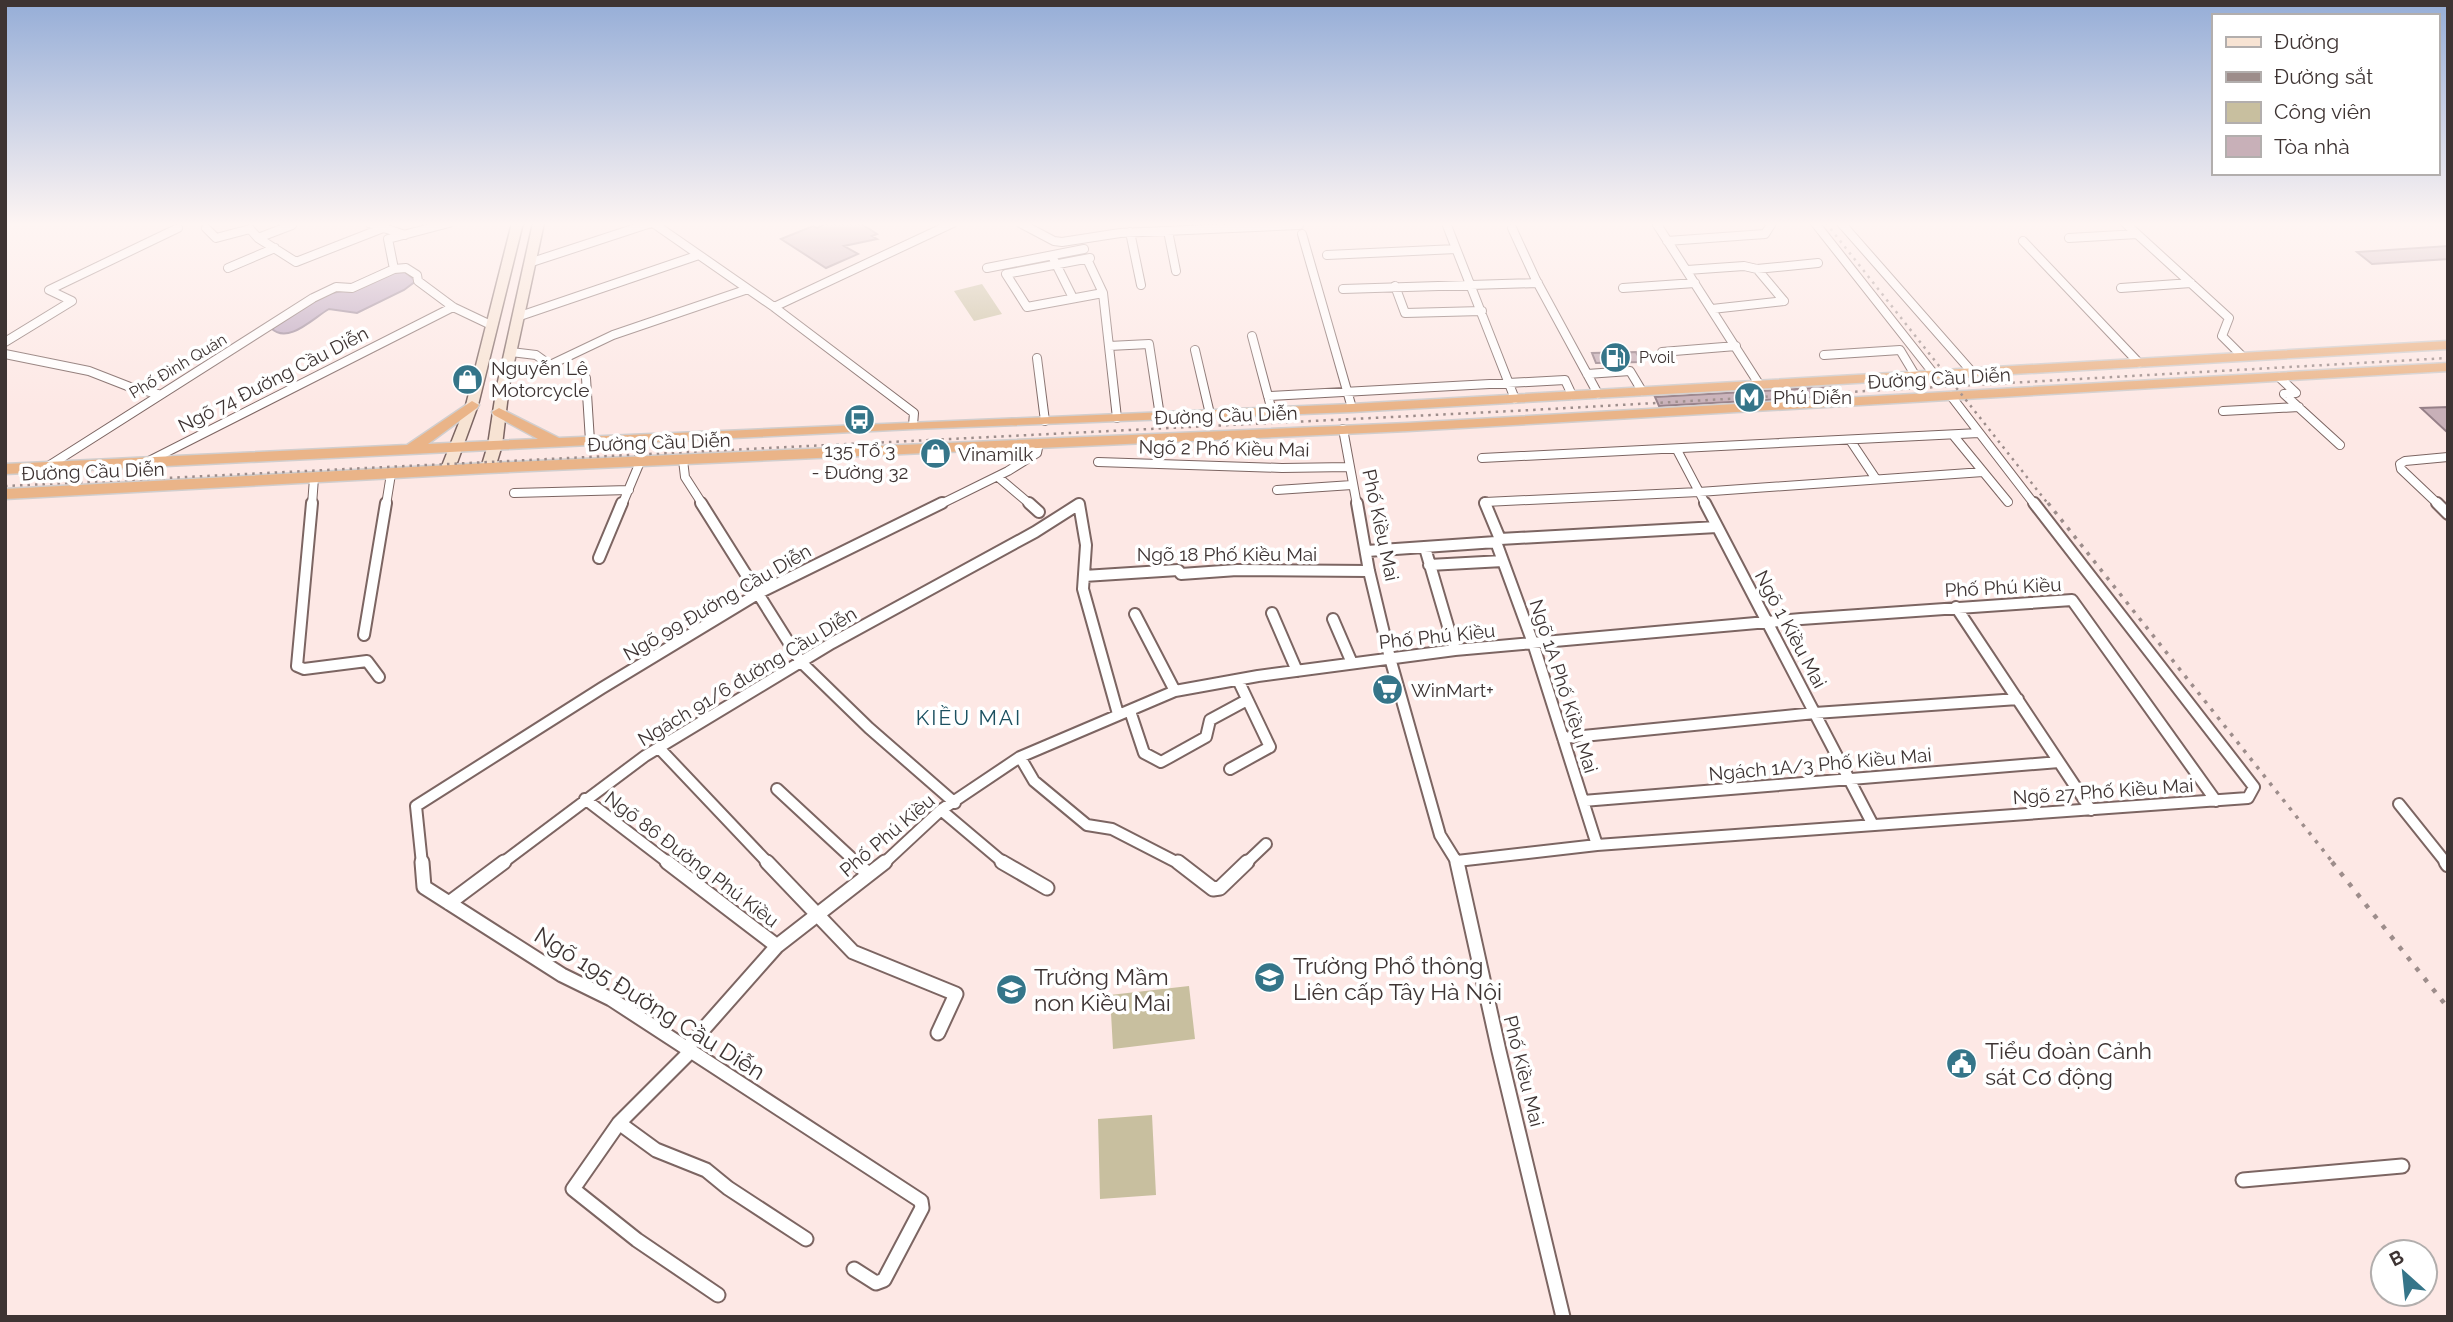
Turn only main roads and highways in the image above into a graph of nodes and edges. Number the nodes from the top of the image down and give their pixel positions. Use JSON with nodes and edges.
{"nodes":[{"id":1,"x":503,"y":285,"type":"edge"},
{"id":2,"x":527,"y":285,"type":"edge"},
{"id":3,"x":2448,"y":345,"type":"edge"},
{"id":4,"x":2237,"y":356,"type":"junction"},
{"id":5,"x":2448,"y":367,"type":"edge"},
{"id":6,"x":2048,"y":368,"type":"junction"},
{"id":7,"x":1952,"y":373,"type":"junction"},
{"id":8,"x":1934,"y":374,"type":"junction"},
{"id":9,"x":2254,"y":379,"type":"junction"},
{"id":10,"x":2067,"y":389,"type":"junction"},
{"id":11,"x":1971,"y":395,"type":"junction"},
{"id":12,"x":1951,"y":396,"type":"junction"},
{"id":13,"x":472,"y":405,"type":"junction"},
{"id":14,"x":499,"y":412,"type":"junction"},
{"id":15,"x":1168,"y":415,"type":"junction"},
{"id":16,"x":1177,"y":436,"type":"junction"},
{"id":17,"x":557,"y":443,"type":"junction"},
{"id":18,"x":495,"y":445,"type":"junction"},
{"id":19,"x":456,"y":447,"type":"junction"},
{"id":20,"x":411,"y":449,"type":"junction"},
{"id":21,"x":488,"y":468,"type":"junction"},
{"id":22,"x":5,"y":469,"type":"edge"},
{"id":23,"x":447,"y":471,"type":"junction"},
{"id":24,"x":5,"y":494,"type":"edge"}],
"edges":[{"from":1,"to":13,"type":"main road"},
{"from":2,"to":14,"type":"main road"},
{"from":3,"to":4,"type":"highway","name":"Đường Cầu Diễn"},
{"from":4,"to":6,"type":"highway","name":"Đường Cầu Diễn"},
{"from":4,"to":9,"type":"highway"},
{"from":5,"to":9,"type":"highway","name":"Đường Cầu Diễn"},
{"from":6,"to":7,"type":"highway","name":"Đường Cầu Diễn"},
{"from":6,"to":10,"type":"highway"},
{"from":7,"to":8,"type":"highway","name":"Đường Cầu Diễn"},
{"from":7,"to":11,"type":"highway"},
{"from":8,"to":12,"type":"highway"},
{"from":8,"to":15,"type":"highway","name":"Đường Cầu Diễn"},
{"from":9,"to":10,"type":"highway","name":"Đường Cầu Diễn"},
{"from":10,"to":11,"type":"highway","name":"Đường Cầu Diễn"},
{"from":11,"to":12,"type":"highway","name":"Đường Cầu Diễn"},
{"from":12,"to":16,"type":"highway","name":"Đường Cầu Diễn"},
{"from":13,"to":19,"type":"main road"},
{"from":13,"to":20,"type":"highway"},
{"from":14,"to":17,"type":"highway"},
{"from":14,"to":18,"type":"main road"},
{"from":15,"to":16,"type":"highway"},
{"from":15,"to":17,"type":"highway","name":"Đường Cầu Diễn"},
{"from":16,"to":21,"type":"highway","name":"Đường Cầu Diễn"},
{"from":17,"to":18,"type":"highway","name":"Đường Cầu Diễn"},
{"from":18,"to":19,"type":"highway","name":"Đường Cầu Diễn"},
{"from":18,"to":21,"type":"main road"},
{"from":19,"to":20,"type":"highway","name":"Đường Cầu Diễn"},
{"from":19,"to":23,"type":"main road"},
{"from":20,"to":22,"type":"highway","name":"Đường Cầu Diễn"},
{"from":21,"to":23,"type":"highway","name":"Đường Cầu Diễn"},
{"from":23,"to":24,"type":"highway","name":"Đường Cầu Diễn"}]}
